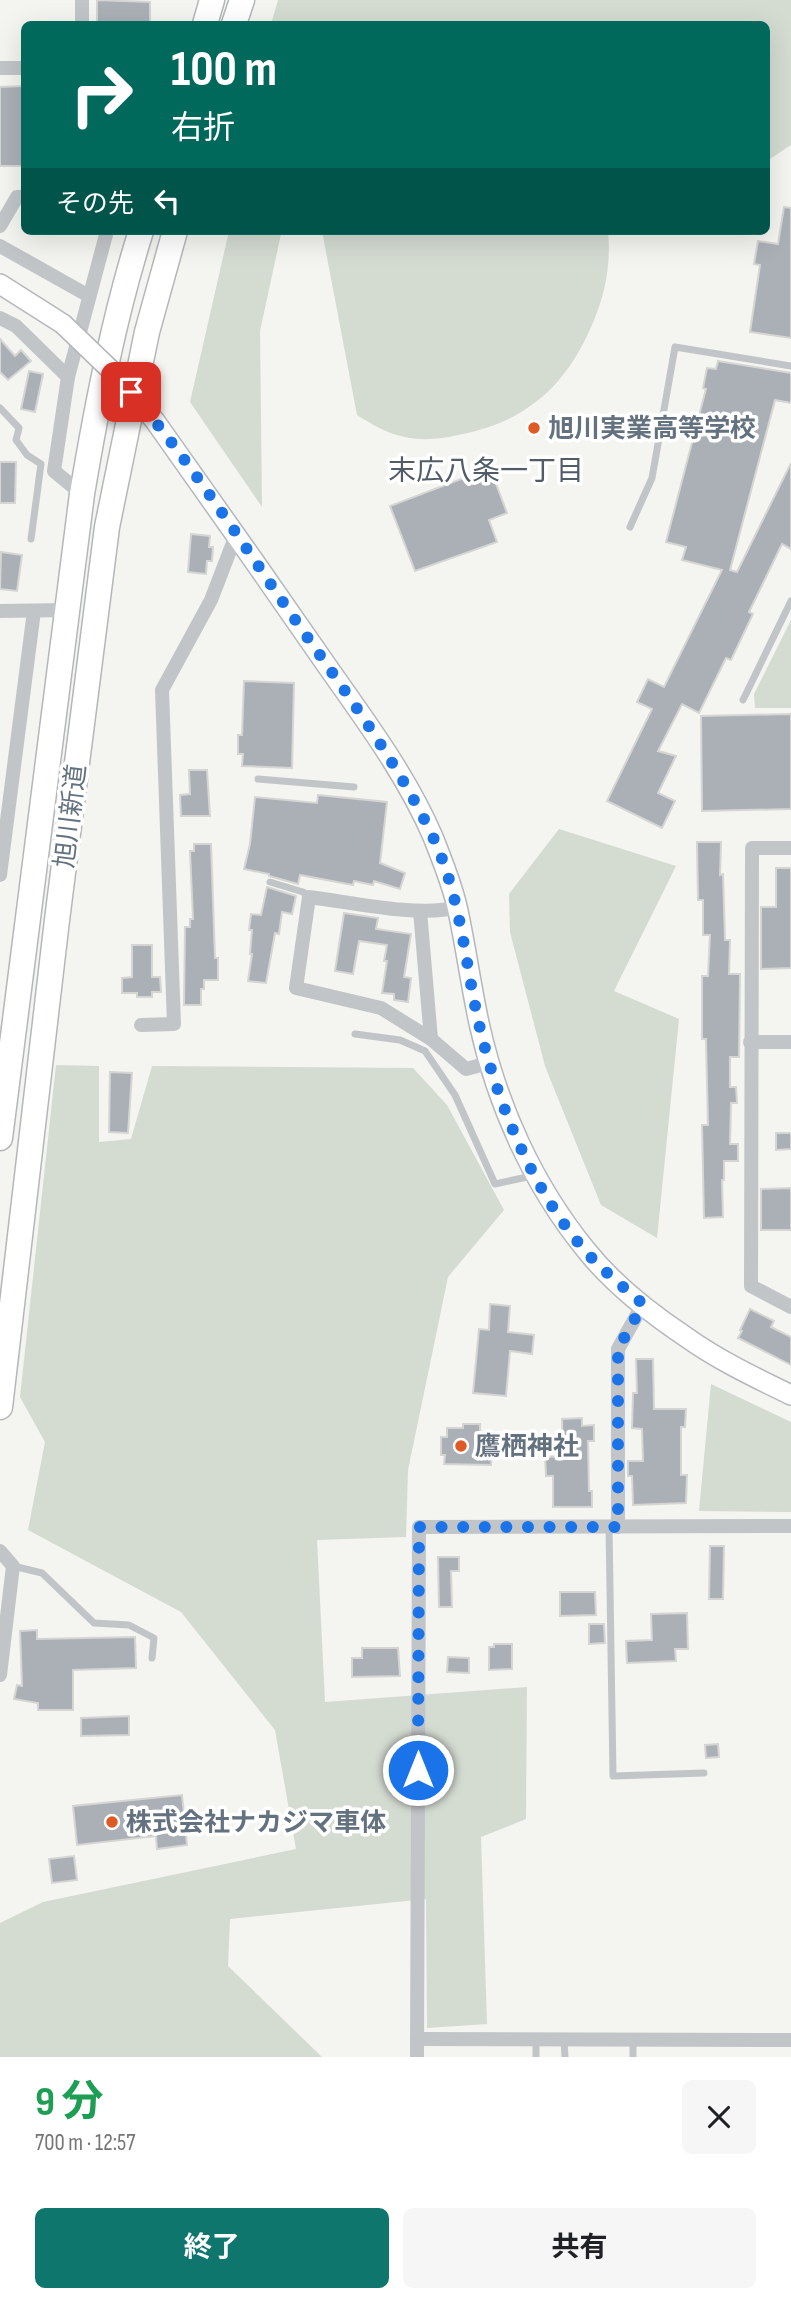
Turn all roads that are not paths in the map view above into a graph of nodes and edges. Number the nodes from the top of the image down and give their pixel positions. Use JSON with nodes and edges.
{"nodes":[{"id":1,"x":82,"y":0,"type":"edge"},
{"id":2,"x":242,"y":0,"type":"edge"},
{"id":3,"x":82,"y":21,"type":"edge"},
{"id":4,"x":235,"y":21,"type":"edge"},
{"id":5,"x":0,"y":68,"type":"edge"},
{"id":6,"x":21,"y":68,"type":"edge"},
{"id":7,"x":21,"y":197,"type":"edge"},
{"id":8,"x":0,"y":226,"type":"edge"},
{"id":9,"x":106,"y":235,"type":"edge"},
{"id":10,"x":140,"y":235,"type":"edge"},
{"id":11,"x":174,"y":235,"type":"edge"},
{"id":12,"x":0,"y":246,"type":"edge"},
{"id":13,"x":0,"y":284,"type":"edge"},
{"id":14,"x":89,"y":296,"type":"junction"},
{"id":15,"x":0,"y":318,"type":"edge"},
{"id":16,"x":791,"y":366,"type":"edge"},
{"id":17,"x":68,"y":377,"type":"junction"},
{"id":18,"x":0,"y":408,"type":"edge"},
{"id":19,"x":48,"y":465,"type":"junction"},
{"id":20,"x":82,"y":494,"type":"junction"},
{"id":21,"x":630,"y":527,"type":"dead end"},
{"id":22,"x":236,"y":534,"type":"junction"},
{"id":23,"x":31,"y":539,"type":"dead end"},
{"id":24,"x":791,"y":601,"type":"edge"},
{"id":25,"x":66,"y":610,"type":"junction"},
{"id":26,"x":0,"y":611,"type":"edge"},
{"id":27,"x":34,"y":611,"type":"junction"},
{"id":28,"x":743,"y":700,"type":"dead end"},
{"id":29,"x":258,"y":779,"type":"dead end"},
{"id":30,"x":354,"y":787,"type":"dead end"},
{"id":31,"x":791,"y":848,"type":"edge"},
{"id":32,"x":0,"y":874,"type":"edge"},
{"id":33,"x":271,"y":881,"type":"dead end"},
{"id":34,"x":309,"y":897,"type":"junction"},
{"id":35,"x":458,"y":907,"type":"junction"},
{"id":36,"x":420,"y":911,"type":"junction"},
{"id":37,"x":141,"y":1025,"type":"dead end"},
{"id":38,"x":355,"y":1034,"type":"dead end"},
{"id":39,"x":431,"y":1039,"type":"junction"},
{"id":40,"x":750,"y":1042,"type":"junction"},
{"id":41,"x":791,"y":1042,"type":"edge"},
{"id":42,"x":489,"y":1063,"type":"junction"},
{"id":43,"x":0,"y":1138,"type":"edge"},
{"id":44,"x":534,"y":1175,"type":"junction"},
{"id":45,"x":643,"y":1304,"type":"junction"},
{"id":46,"x":791,"y":1307,"type":"edge"},
{"id":47,"x":791,"y":1395,"type":"edge"},
{"id":48,"x":0,"y":1407,"type":"edge"},
{"id":49,"x":791,"y":1526,"type":"edge"},
{"id":50,"x":614,"y":1527,"type":"junction"},
{"id":51,"x":0,"y":1551,"type":"edge"},
{"id":52,"x":13,"y":1566,"type":"junction"},
{"id":53,"x":152,"y":1658,"type":"dead end"},
{"id":54,"x":0,"y":1675,"type":"edge"},
{"id":55,"x":704,"y":1773,"type":"dead end"},
{"id":56,"x":417,"y":2039,"type":"junction"},
{"id":57,"x":536,"y":2039,"type":"junction"},
{"id":58,"x":564,"y":2039,"type":"junction"},
{"id":59,"x":633,"y":2040,"type":"junction"},
{"id":60,"x":791,"y":2040,"type":"edge"},
{"id":61,"x":417,"y":2057,"type":"edge"},
{"id":62,"x":536,"y":2057,"type":"edge"},
{"id":63,"x":565,"y":2057,"type":"edge"},
{"id":64,"x":633,"y":2057,"type":"edge"}],
"edges":[{"from":1,"to":3,"type":"street"},
{"from":2,"to":4,"type":"highway"},
{"from":5,"to":6,"type":"street"},
{"from":7,"to":8,"type":"street"},
{"from":9,"to":14,"type":"street"},
{"from":10,"to":20,"type":"highway","name":"旭川新道"},
{"from":11,"to":48,"type":"highway","name":"旭川新道"},
{"from":12,"to":14,"type":"street"},
{"from":13,"to":22,"type":"street","bridge":true},
{"from":14,"to":17,"type":"street"},
{"from":15,"to":17,"type":"street"},
{"from":16,"to":21,"type":"lane"},
{"from":17,"to":19,"type":"street"},
{"from":18,"to":19,"type":"lane"},
{"from":19,"to":20,"type":"street"},
{"from":19,"to":23,"type":"lane"},
{"from":20,"to":25,"type":"highway","name":"旭川新道"},
{"from":22,"to":35,"type":"street"},
{"from":22,"to":37,"type":"street"},
{"from":24,"to":28,"type":"lane"},
{"from":25,"to":27,"type":"street"},
{"from":25,"to":43,"type":"highway","name":"旭川新道"},
{"from":26,"to":27,"type":"street"},
{"from":27,"to":32,"type":"street"},
{"from":29,"to":30,"type":"lane"},
{"from":31,"to":40,"type":"street"},
{"from":33,"to":34,"type":"lane"},
{"from":34,"to":36,"type":"street"},
{"from":34,"to":39,"type":"street"},
{"from":35,"to":36,"type":"street"},
{"from":35,"to":42,"type":"street"},
{"from":36,"to":39,"type":"street"},
{"from":38,"to":44,"type":"lane"},
{"from":39,"to":42,"type":"street"},
{"from":40,"to":41,"type":"street"},
{"from":40,"to":46,"type":"street"},
{"from":42,"to":44,"type":"street"},
{"from":44,"to":45,"type":"street"},
{"from":45,"to":47,"type":"street"},
{"from":45,"to":50,"type":"street"},
{"from":49,"to":50,"type":"street"},
{"from":50,"to":55,"type":"lane"},
{"from":50,"to":56,"type":"street"},
{"from":51,"to":52,"type":"street"},
{"from":52,"to":53,"type":"lane"},
{"from":52,"to":54,"type":"street"},
{"from":56,"to":57,"type":"street"},
{"from":56,"to":61,"type":"street"},
{"from":57,"to":58,"type":"street"},
{"from":57,"to":62,"type":"lane"},
{"from":58,"to":59,"type":"street"},
{"from":58,"to":63,"type":"lane"},
{"from":59,"to":60,"type":"street"},
{"from":59,"to":64,"type":"lane"}]}
